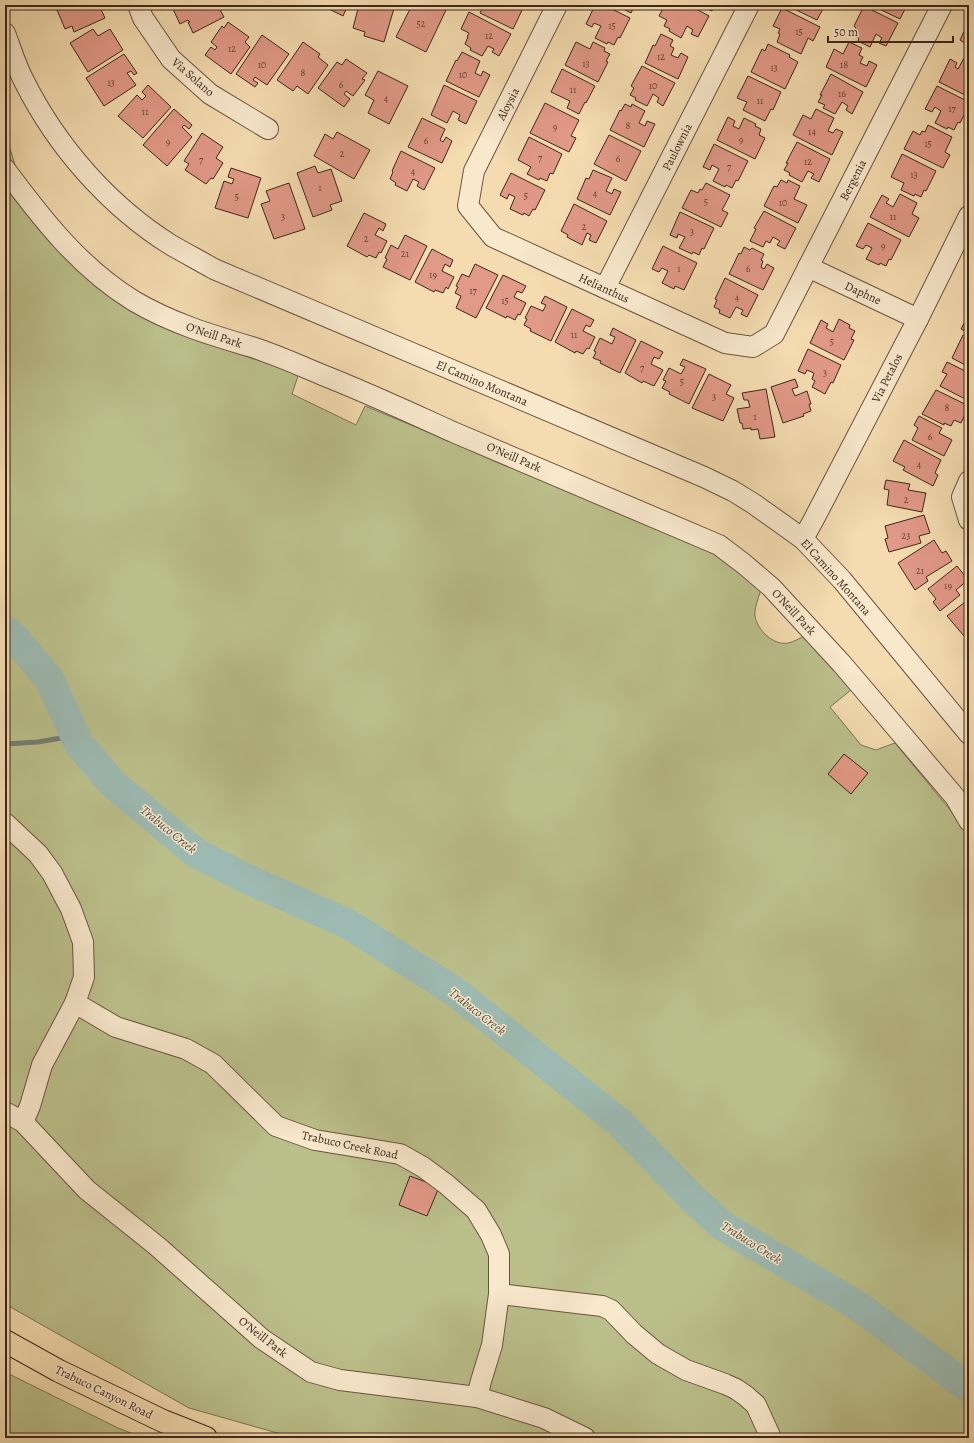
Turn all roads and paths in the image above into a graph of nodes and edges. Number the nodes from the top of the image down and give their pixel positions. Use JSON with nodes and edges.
{"nodes":[{"id":1,"x":138,"y":5,"type":"edge"},
{"id":2,"x":558,"y":5,"type":"edge"},
{"id":3,"x":749,"y":5,"type":"edge"},
{"id":4,"x":942,"y":5,"type":"edge"},
{"id":5,"x":5,"y":33,"type":"edge"},
{"id":6,"x":268,"y":129,"type":"dead end"},
{"id":7,"x":5,"y":169,"type":"edge"},
{"id":8,"x":468,"y":206,"type":"joint"},
{"id":9,"x":969,"y":216,"type":"edge"},
{"id":10,"x":808,"y":268,"type":"junction"},
{"id":11,"x":605,"y":288,"type":"junction"},
{"id":12,"x":918,"y":319,"type":"junction"},
{"id":13,"x":753,"y":347,"type":"joint"},
{"id":14,"x":966,"y":489,"type":"edge"},
{"id":15,"x":969,"y":520,"type":"edge"},
{"id":16,"x":803,"y":539,"type":"junction"},
{"id":17,"x":969,"y":734,"type":"edge"},
{"id":18,"x":969,"y":821,"type":"edge"},
{"id":19,"x":5,"y":824,"type":"edge"},
{"id":20,"x":76,"y":1003,"type":"junction"},
{"id":21,"x":5,"y":1112,"type":"edge"},
{"id":22,"x":23,"y":1122,"type":"junction"},
{"id":23,"x":499,"y":1294,"type":"junction"},
{"id":24,"x":5,"y":1341,"type":"edge"},
{"id":25,"x":477,"y":1397,"type":"junction"},
{"id":26,"x":206,"y":1438,"type":"edge"},
{"id":27,"x":585,"y":1438,"type":"edge"},
{"id":28,"x":771,"y":1438,"type":"edge"}],
"edges":[{"from":1,"to":6,"type":"street","name":"Via Solano"},
{"from":2,"to":8,"type":"street","name":"Aloysia"},
{"from":3,"to":11,"type":"street","name":"Paulownia"},
{"from":4,"to":10,"type":"street","name":"Bergenia"},
{"from":5,"to":16,"type":"street","name":"El Camino Montana"},
{"from":7,"to":18,"type":"street","name":"O'Neill Park"},
{"from":8,"to":11,"type":"street","name":"Helianthus"},
{"from":9,"to":12,"type":"street","name":"Via Petalos"},
{"from":10,"to":12,"type":"street","name":"Daphne"},
{"from":10,"to":13,"type":"street","name":"Bergenia"},
{"from":11,"to":13,"type":"street","name":"Helianthus"},
{"from":12,"to":16,"type":"street","name":"Via Petalos"},
{"from":14,"to":15,"type":"street"},
{"from":16,"to":17,"type":"street","name":"El Camino Montana"},
{"from":19,"to":20,"type":"street"},
{"from":20,"to":22,"type":"street"},
{"from":20,"to":23,"type":"street","name":"Trabuco Creek Road"},
{"from":21,"to":22,"type":"street","name":"O'Neill Park"},
{"from":22,"to":25,"type":"street","name":"O'Neill Park"},
{"from":23,"to":25,"type":"street","name":"Trabuco Creek Road"},
{"from":23,"to":28,"type":"street"},
{"from":24,"to":26,"type":"main road","name":"Trabuco Canyon Road"},
{"from":25,"to":27,"type":"street","name":"O'Neill Park"}]}
